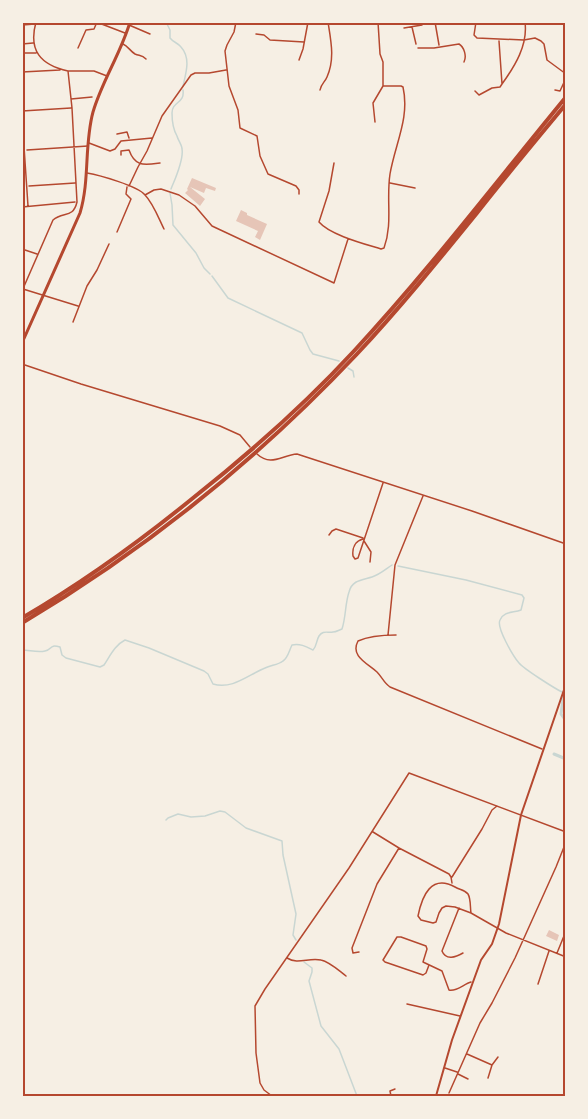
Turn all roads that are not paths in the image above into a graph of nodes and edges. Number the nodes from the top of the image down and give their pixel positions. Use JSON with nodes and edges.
{"nodes":[{"id":1,"x":98,"y":22,"type":"edge"},
{"id":2,"x":236,"y":22,"type":"edge"},
{"id":3,"x":309,"y":22,"type":"edge"},
{"id":4,"x":328,"y":22,"type":"edge"},
{"id":5,"x":378,"y":22,"type":"edge"},
{"id":6,"x":435,"y":22,"type":"edge"},
{"id":7,"x":476,"y":22,"type":"edge"},
{"id":8,"x":32,"y":23,"type":"edge"},
{"id":9,"x":36,"y":23,"type":"edge"},
{"id":10,"x":130,"y":24,"type":"edge"},
{"id":11,"x":526,"y":24,"type":"edge"},
{"id":12,"x":22,"y":25,"type":"edge"},
{"id":13,"x":422,"y":25,"type":"edge"},
{"id":14,"x":412,"y":26,"type":"junction"},
{"id":15,"x":404,"y":28,"type":"dead end"},
{"id":16,"x":127,"y":34,"type":"junction"},
{"id":17,"x":150,"y":34,"type":"dead end"},
{"id":18,"x":256,"y":34,"type":"dead end"},
{"id":19,"x":498,"y":40,"type":"junction"},
{"id":20,"x":524,"y":40,"type":"junction"},
{"id":21,"x":304,"y":42,"type":"junction"},
{"id":22,"x":34,"y":43,"type":"junction"},
{"id":23,"x":22,"y":44,"type":"edge"},
{"id":24,"x":123,"y":44,"type":"junction"},
{"id":25,"x":416,"y":44,"type":"dead end"},
{"id":26,"x":440,"y":46,"type":"junction"},
{"id":27,"x":78,"y":48,"type":"dead end"},
{"id":28,"x":418,"y":48,"type":"dead end"},
{"id":29,"x":37,"y":52,"type":"junction"},
{"id":30,"x":22,"y":53,"type":"edge"},
{"id":31,"x":146,"y":59,"type":"dead end"},
{"id":32,"x":299,"y":60,"type":"dead end"},
{"id":33,"x":464,"y":62,"type":"dead end"},
{"id":34,"x":227,"y":70,"type":"junction"},
{"id":35,"x":68,"y":71,"type":"junction"},
{"id":36,"x":22,"y":72,"type":"edge"},
{"id":37,"x":566,"y":74,"type":"edge"},
{"id":38,"x":108,"y":76,"type":"junction"},
{"id":39,"x":566,"y":78,"type":"edge"},
{"id":40,"x":502,"y":84,"type":"junction"},
{"id":41,"x":383,"y":86,"type":"junction"},
{"id":42,"x":320,"y":90,"type":"dead end"},
{"id":43,"x":488,"y":90,"type":"junction"},
{"id":44,"x":555,"y":90,"type":"dead end"},
{"id":45,"x":475,"y":91,"type":"dead end"},
{"id":46,"x":491,"y":94,"type":"dead end"},
{"id":47,"x":92,"y":97,"type":"dead end"},
{"id":48,"x":566,"y":97,"type":"edge"},
{"id":49,"x":70,"y":99,"type":"junction"},
{"id":50,"x":566,"y":104,"type":"edge"},
{"id":51,"x":72,"y":108,"type":"junction"},
{"id":52,"x":22,"y":111,"type":"edge"},
{"id":53,"x":22,"y":117,"type":"edge"},
{"id":54,"x":375,"y":122,"type":"dead end"},
{"id":55,"x":117,"y":134,"type":"dead end"},
{"id":56,"x":153,"y":138,"type":"junction"},
{"id":57,"x":129,"y":139,"type":"junction"},
{"id":58,"x":89,"y":144,"type":"junction"},
{"id":59,"x":74,"y":146,"type":"junction"},
{"id":60,"x":25,"y":150,"type":"junction"},
{"id":61,"x":121,"y":154,"type":"dead end"},
{"id":62,"x":160,"y":163,"type":"dead end"},
{"id":63,"x":334,"y":163,"type":"dead end"},
{"id":64,"x":140,"y":164,"type":"junction"},
{"id":65,"x":86,"y":173,"type":"junction"},
{"id":66,"x":76,"y":183,"type":"junction"},
{"id":67,"x":389,"y":183,"type":"junction"},
{"id":68,"x":27,"y":186,"type":"junction"},
{"id":69,"x":128,"y":186,"type":"junction"},
{"id":70,"x":415,"y":189,"type":"dead end"},
{"id":71,"x":299,"y":194,"type":"dead end"},
{"id":72,"x":145,"y":195,"type":"junction"},
{"id":73,"x":77,"y":202,"type":"junction"},
{"id":74,"x":28,"y":206,"type":"junction"},
{"id":75,"x":22,"y":207,"type":"edge"},
{"id":76,"x":164,"y":229,"type":"dead end"},
{"id":77,"x":117,"y":232,"type":"dead end"},
{"id":78,"x":349,"y":238,"type":"junction"},
{"id":79,"x":109,"y":244,"type":"dead end"},
{"id":80,"x":22,"y":249,"type":"edge"},
{"id":81,"x":38,"y":254,"type":"junction"},
{"id":82,"x":23,"y":290,"type":"edge"},
{"id":83,"x":44,"y":295,"type":"junction"},
{"id":84,"x":79,"y":306,"type":"junction"},
{"id":85,"x":73,"y":322,"type":"dead end"},
{"id":86,"x":22,"y":343,"type":"edge"},
{"id":87,"x":22,"y":364,"type":"edge"},
{"id":88,"x":250,"y":447,"type":"dead end"},
{"id":89,"x":257,"y":454,"type":"dead end"},
{"id":90,"x":384,"y":482,"type":"junction"},
{"id":91,"x":423,"y":495,"type":"junction"},
{"id":92,"x":329,"y":535,"type":"dead end"},
{"id":93,"x":363,"y":539,"type":"junction"},
{"id":94,"x":566,"y":544,"type":"edge"},
{"id":95,"x":370,"y":562,"type":"dead end"},
{"id":96,"x":22,"y":618,"type":"edge"},
{"id":97,"x":22,"y":623,"type":"edge"},
{"id":98,"x":388,"y":635,"type":"junction"},
{"id":99,"x":396,"y":635,"type":"dead end"},
{"id":100,"x":565,"y":687,"type":"edge"},
{"id":101,"x":543,"y":749,"type":"junction"},
{"id":102,"x":498,"y":806,"type":"junction"},
{"id":103,"x":521,"y":815,"type":"junction"},
{"id":104,"x":372,"y":832,"type":"junction"},
{"id":105,"x":566,"y":832,"type":"edge"},
{"id":106,"x":566,"y":842,"type":"edge"},
{"id":107,"x":399,"y":848,"type":"junction"},
{"id":108,"x":452,"y":877,"type":"junction"},
{"id":109,"x":453,"y":885,"type":"junction"},
{"id":110,"x":459,"y":908,"type":"junction"},
{"id":111,"x":471,"y":913,"type":"junction"},
{"id":112,"x":498,"y":928,"type":"junction"},
{"id":113,"x":566,"y":931,"type":"edge"},
{"id":114,"x":564,"y":937,"type":"edge"},
{"id":115,"x":523,"y":940,"type":"junction"},
{"id":116,"x":549,"y":951,"type":"junction"},
{"id":117,"x":359,"y":952,"type":"dead end"},
{"id":118,"x":464,"y":953,"type":"dead end"},
{"id":119,"x":557,"y":954,"type":"junction"},
{"id":120,"x":566,"y":957,"type":"edge"},
{"id":121,"x":287,"y":958,"type":"junction"},
{"id":122,"x":429,"y":965,"type":"junction"},
{"id":123,"x":346,"y":976,"type":"dead end"},
{"id":124,"x":473,"y":982,"type":"junction"},
{"id":125,"x":538,"y":984,"type":"dead end"},
{"id":126,"x":407,"y":1004,"type":"dead end"},
{"id":127,"x":461,"y":1017,"type":"junction"},
{"id":128,"x":466,"y":1054,"type":"junction"},
{"id":129,"x":498,"y":1057,"type":"dead end"},
{"id":130,"x":492,"y":1065,"type":"junction"},
{"id":131,"x":444,"y":1068,"type":"junction"},
{"id":132,"x":458,"y":1073,"type":"junction"},
{"id":133,"x":488,"y":1078,"type":"dead end"},
{"id":134,"x":468,"y":1079,"type":"dead end"},
{"id":135,"x":395,"y":1089,"type":"dead end"},
{"id":136,"x":449,"y":1093,"type":"dead end"},
{"id":137,"x":272,"y":1096,"type":"edge"},
{"id":138,"x":391,"y":1096,"type":"edge"},
{"id":139,"x":436,"y":1096,"type":"edge"}],
"edges":[{"from":1,"to":16,"type":"street"},
{"from":1,"to":27,"type":"street"},
{"from":2,"to":34,"type":"street"},
{"from":3,"to":21,"type":"street"},
{"from":4,"to":42,"type":"street"},
{"from":5,"to":41,"type":"street"},
{"from":6,"to":26,"type":"street"},
{"from":7,"to":19,"type":"street"},
{"from":8,"to":9,"type":"street"},
{"from":8,"to":12,"type":"street"},
{"from":9,"to":22,"type":"street"},
{"from":10,"to":16,"type":"main road"},
{"from":10,"to":17,"type":"street"},
{"from":11,"to":20,"type":"street"},
{"from":13,"to":14,"type":"street"},
{"from":14,"to":15,"type":"street"},
{"from":14,"to":25,"type":"street"},
{"from":16,"to":24,"type":"main road"},
{"from":18,"to":21,"type":"street"},
{"from":19,"to":20,"type":"street"},
{"from":19,"to":40,"type":"street"},
{"from":20,"to":37,"type":"street"},
{"from":20,"to":40,"type":"street"},
{"from":21,"to":32,"type":"street"},
{"from":22,"to":23,"type":"street"},
{"from":22,"to":29,"type":"street"},
{"from":24,"to":31,"type":"street"},
{"from":24,"to":38,"type":"main road"},
{"from":26,"to":28,"type":"street"},
{"from":26,"to":33,"type":"street"},
{"from":29,"to":30,"type":"street"},
{"from":29,"to":35,"type":"street"},
{"from":34,"to":56,"type":"street"},
{"from":34,"to":71,"type":"street"},
{"from":35,"to":36,"type":"street"},
{"from":35,"to":38,"type":"street"},
{"from":35,"to":49,"type":"street"},
{"from":38,"to":58,"type":"main road"},
{"from":39,"to":44,"type":"street"},
{"from":40,"to":43,"type":"street"},
{"from":41,"to":54,"type":"street"},
{"from":41,"to":67,"type":"street"},
{"from":43,"to":45,"type":"street"},
{"from":43,"to":46,"type":"street"},
{"from":47,"to":49,"type":"street"},
{"from":48,"to":96,"type":"highway"},
{"from":49,"to":51,"type":"street"},
{"from":50,"to":97,"type":"highway"},
{"from":51,"to":52,"type":"street"},
{"from":51,"to":59,"type":"street"},
{"from":53,"to":60,"type":"street"},
{"from":55,"to":57,"type":"street"},
{"from":56,"to":57,"type":"street"},
{"from":56,"to":64,"type":"street"},
{"from":57,"to":58,"type":"street"},
{"from":58,"to":59,"type":"street"},
{"from":58,"to":65,"type":"main road"},
{"from":59,"to":60,"type":"street"},
{"from":59,"to":66,"type":"street"},
{"from":60,"to":68,"type":"street"},
{"from":61,"to":64,"type":"street"},
{"from":62,"to":64,"type":"street"},
{"from":63,"to":78,"type":"street"},
{"from":64,"to":69,"type":"street"},
{"from":65,"to":69,"type":"street"},
{"from":65,"to":83,"type":"main road"},
{"from":66,"to":68,"type":"street"},
{"from":66,"to":73,"type":"street"},
{"from":67,"to":70,"type":"street"},
{"from":67,"to":78,"type":"street"},
{"from":68,"to":74,"type":"street"},
{"from":69,"to":72,"type":"street"},
{"from":69,"to":77,"type":"street"},
{"from":72,"to":76,"type":"street"},
{"from":72,"to":78,"type":"street"},
{"from":73,"to":74,"type":"street"},
{"from":73,"to":81,"type":"street"},
{"from":74,"to":75,"type":"street"},
{"from":79,"to":84,"type":"street"},
{"from":80,"to":81,"type":"street"},
{"from":81,"to":82,"type":"street"},
{"from":82,"to":83,"type":"street"},
{"from":83,"to":84,"type":"street"},
{"from":83,"to":86,"type":"main road"},
{"from":84,"to":85,"type":"street"},
{"from":87,"to":88,"type":"street"},
{"from":89,"to":90,"type":"street"},
{"from":90,"to":91,"type":"street"},
{"from":90,"to":93,"type":"street"},
{"from":91,"to":94,"type":"street"},
{"from":91,"to":98,"type":"street"},
{"from":92,"to":93,"type":"street"},
{"from":93,"to":93,"type":"street"},
{"from":93,"to":95,"type":"street"},
{"from":98,"to":99,"type":"street"},
{"from":98,"to":101,"type":"street"},
{"from":100,"to":101,"type":"main road"},
{"from":101,"to":103,"type":"main road"},
{"from":102,"to":103,"type":"street"},
{"from":102,"to":104,"type":"street"},
{"from":102,"to":108,"type":"street"},
{"from":103,"to":105,"type":"street"},
{"from":103,"to":112,"type":"main road"},
{"from":104,"to":107,"type":"street"},
{"from":104,"to":121,"type":"street"},
{"from":106,"to":115,"type":"street"},
{"from":107,"to":108,"type":"street"},
{"from":107,"to":117,"type":"street"},
{"from":108,"to":109,"type":"street"},
{"from":109,"to":110,"type":"street"},
{"from":109,"to":111,"type":"street"},
{"from":110,"to":111,"type":"street"},
{"from":110,"to":118,"type":"street"},
{"from":111,"to":112,"type":"street"},
{"from":112,"to":115,"type":"street"},
{"from":112,"to":124,"type":"main road"},
{"from":113,"to":114,"type":"street"},
{"from":114,"to":119,"type":"street"},
{"from":115,"to":116,"type":"street"},
{"from":115,"to":128,"type":"street"},
{"from":116,"to":119,"type":"street"},
{"from":116,"to":125,"type":"street"},
{"from":119,"to":120,"type":"street"},
{"from":121,"to":123,"type":"street"},
{"from":121,"to":137,"type":"street"},
{"from":122,"to":122,"type":"street"},
{"from":122,"to":124,"type":"street"},
{"from":124,"to":127,"type":"main road"},
{"from":126,"to":127,"type":"street"},
{"from":127,"to":131,"type":"main road"},
{"from":128,"to":130,"type":"street"},
{"from":128,"to":132,"type":"street"},
{"from":129,"to":130,"type":"street"},
{"from":130,"to":133,"type":"street"},
{"from":131,"to":132,"type":"street"},
{"from":131,"to":139,"type":"main road"},
{"from":132,"to":134,"type":"street"},
{"from":132,"to":136,"type":"street"},
{"from":135,"to":138,"type":"street"}]}
